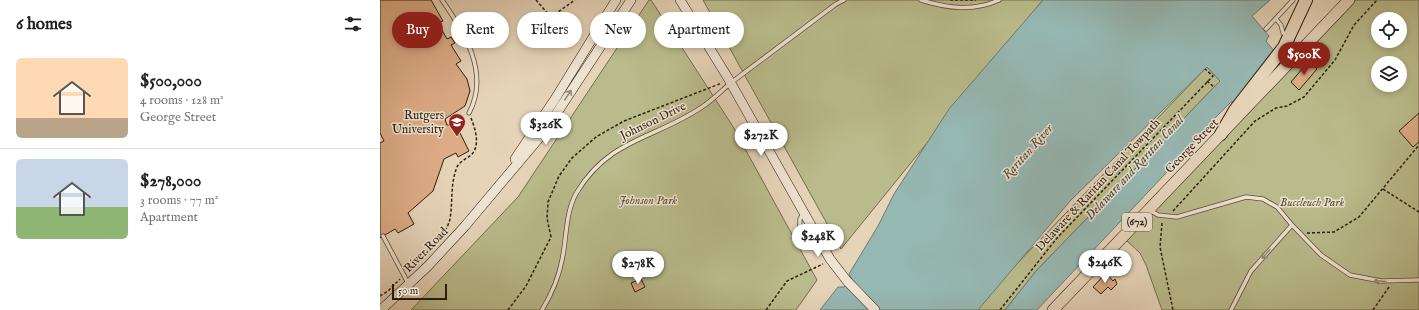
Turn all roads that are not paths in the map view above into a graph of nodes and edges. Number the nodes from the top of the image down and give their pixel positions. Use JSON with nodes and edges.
{"nodes":[{"id":1,"x":442,"y":0,"type":"edge"},
{"id":2,"x":616,"y":0,"type":"edge"},
{"id":3,"x":631,"y":0,"type":"edge"},
{"id":4,"x":680,"y":0,"type":"edge"},
{"id":5,"x":844,"y":0,"type":"edge"},
{"id":6,"x":921,"y":0,"type":"edge"},
{"id":7,"x":999,"y":0,"type":"edge"},
{"id":8,"x":1293,"y":0,"type":"edge"},
{"id":9,"x":1306,"y":0,"type":"edge"},
{"id":10,"x":1349,"y":0,"type":"edge"},
{"id":11,"x":1276,"y":19,"type":"junction"},
{"id":12,"x":1266,"y":29,"type":"dead end"},
{"id":13,"x":1290,"y":37,"type":"junction"},
{"id":14,"x":731,"y":83,"type":"junction"},
{"id":15,"x":469,"y":113,"type":"road end"},
{"id":16,"x":1221,"y":134,"type":"junction"},
{"id":17,"x":485,"y":203,"type":"junction"},
{"id":18,"x":1148,"y":210,"type":"junction"},
{"id":19,"x":804,"y":212,"type":"junction"},
{"id":20,"x":1292,"y":225,"type":"junction"},
{"id":21,"x":383,"y":236,"type":"dead end"},
{"id":22,"x":799,"y":245,"type":"dead end"},
{"id":23,"x":1419,"y":280,"type":"edge"},
{"id":24,"x":409,"y":284,"type":"junction"},
{"id":25,"x":381,"y":310,"type":"edge"},
{"id":26,"x":542,"y":310,"type":"edge"},
{"id":27,"x":875,"y":310,"type":"edge"},
{"id":28,"x":1053,"y":310,"type":"edge"},
{"id":29,"x":1231,"y":310,"type":"edge"}],
"edges":[{"from":1,"to":15,"type":"lane"},
{"from":2,"to":17,"type":"main road","name":"River Road"},
{"from":17,"to":3,"type":"main road","name":"River Road","one_way":true},
{"from":4,"to":14,"type":"main road"},
{"from":5,"to":14,"type":"lane","name":"Johnson Drive"},
{"from":6,"to":7,"type":"lane"},
{"from":8,"to":11,"type":"lane"},
{"from":9,"to":13,"type":"highway"},
{"from":10,"to":16,"type":"main road","name":"George Street","number":"(672)"},
{"from":11,"to":12,"type":"lane"},
{"from":11,"to":13,"type":"lane"},
{"from":13,"to":16,"type":"highway"},
{"from":14,"to":19,"type":"main road"},
{"from":14,"to":26,"type":"lane","name":"Johnson Drive"},
{"from":16,"to":18,"type":"main road","name":"George Street","number":"(672)"},
{"from":17,"to":24,"type":"main road","name":"River Road"},
{"from":18,"to":20,"type":"lane"},
{"from":18,"to":28,"type":"main road","name":"George Street","number":"(672)"},
{"from":19,"to":22,"type":"lane"},
{"from":19,"to":27,"type":"main road"},
{"from":23,"to":20,"type":"lane","one_way":true},
{"from":20,"to":29,"type":"lane","one_way":true},
{"from":21,"to":24,"type":"lane"},
{"from":24,"to":25,"type":"main road","name":"River Road"}]}
